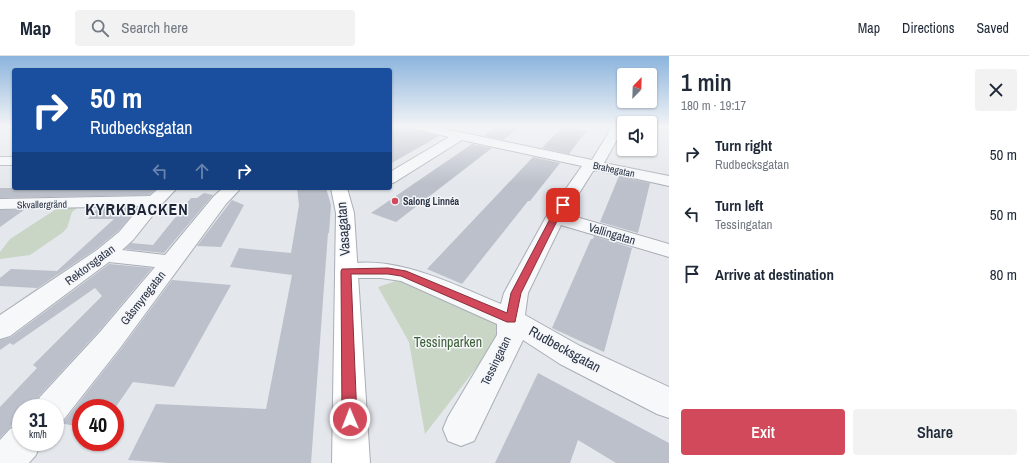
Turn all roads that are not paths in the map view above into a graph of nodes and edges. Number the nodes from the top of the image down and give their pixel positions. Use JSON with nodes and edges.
{"nodes":[{"id":1,"x":444,"y":146,"type":"edge"},
{"id":2,"x":507,"y":146,"type":"edge"},
{"id":3,"x":607,"y":146,"type":"edge"},
{"id":4,"x":0,"y":161,"type":"edge"},
{"id":5,"x":12,"y":161,"type":"edge"},
{"id":6,"x":596,"y":165,"type":"junction"},
{"id":7,"x":392,"y":178,"type":"edge"},
{"id":8,"x":669,"y":181,"type":"edge"},
{"id":9,"x":18,"y":190,"type":"edge"},
{"id":10,"x":231,"y":190,"type":"edge"},
{"id":11,"x":339,"y":190,"type":"edge"},
{"id":12,"x":162,"y":195,"type":"edge"},
{"id":13,"x":0,"y":198,"type":"edge"},
{"id":14,"x":0,"y":204,"type":"edge"},
{"id":15,"x":555,"y":217,"type":"junction"},
{"id":16,"x":669,"y":251,"type":"edge"},
{"id":17,"x":105,"y":255,"type":"junction"},
{"id":18,"x":171,"y":262,"type":"junction"},
{"id":19,"x":346,"y":271,"type":"junction"},
{"id":20,"x":511,"y":319,"type":"junction"},
{"id":21,"x":0,"y":329,"type":"edge"},
{"id":22,"x":60,"y":399,"type":"edge"},
{"id":23,"x":669,"y":403,"type":"edge"},
{"id":24,"x":461,"y":429,"type":"dead end"},
{"id":25,"x":15,"y":451,"type":"edge"},
{"id":26,"x":5,"y":463,"type":"edge"},
{"id":27,"x":351,"y":463,"type":"edge"}],
"edges":[{"from":1,"to":7,"type":"street"},
{"from":2,"to":6,"type":"street","name":"Brahegatan"},
{"from":3,"to":6,"type":"street","name":"Tessingatan"},
{"from":4,"to":5,"type":"street"},
{"from":6,"to":8,"type":"street","name":"Brahegatan"},
{"from":6,"to":15,"type":"street","name":"Tessingatan"},
{"from":9,"to":13,"type":"street"},
{"from":10,"to":18,"type":"street","name":"Gåsmyregatan"},
{"from":11,"to":19,"type":"street","name":"Vasagatan"},
{"from":12,"to":14,"type":"street","name":"Skvallergränd"},
{"from":12,"to":17,"type":"street","name":"Rektorsgatan"},
{"from":15,"to":16,"type":"street","name":"Vallingatan"},
{"from":15,"to":20,"type":"street","name":"Tessingatan"},
{"from":17,"to":18,"type":"street"},
{"from":17,"to":21,"type":"street","name":"Rektorsgatan"},
{"from":18,"to":22,"type":"street","name":"Gåsmyregatan"},
{"from":19,"to":20,"type":"street","name":"Rudbecksgatan"},
{"from":19,"to":27,"type":"street","name":"Vasagatan"},
{"from":20,"to":23,"type":"street","name":"Rudbecksgatan"},
{"from":20,"to":24,"type":"street","name":"Tessingatan"},
{"from":25,"to":26,"type":"street"}]}
